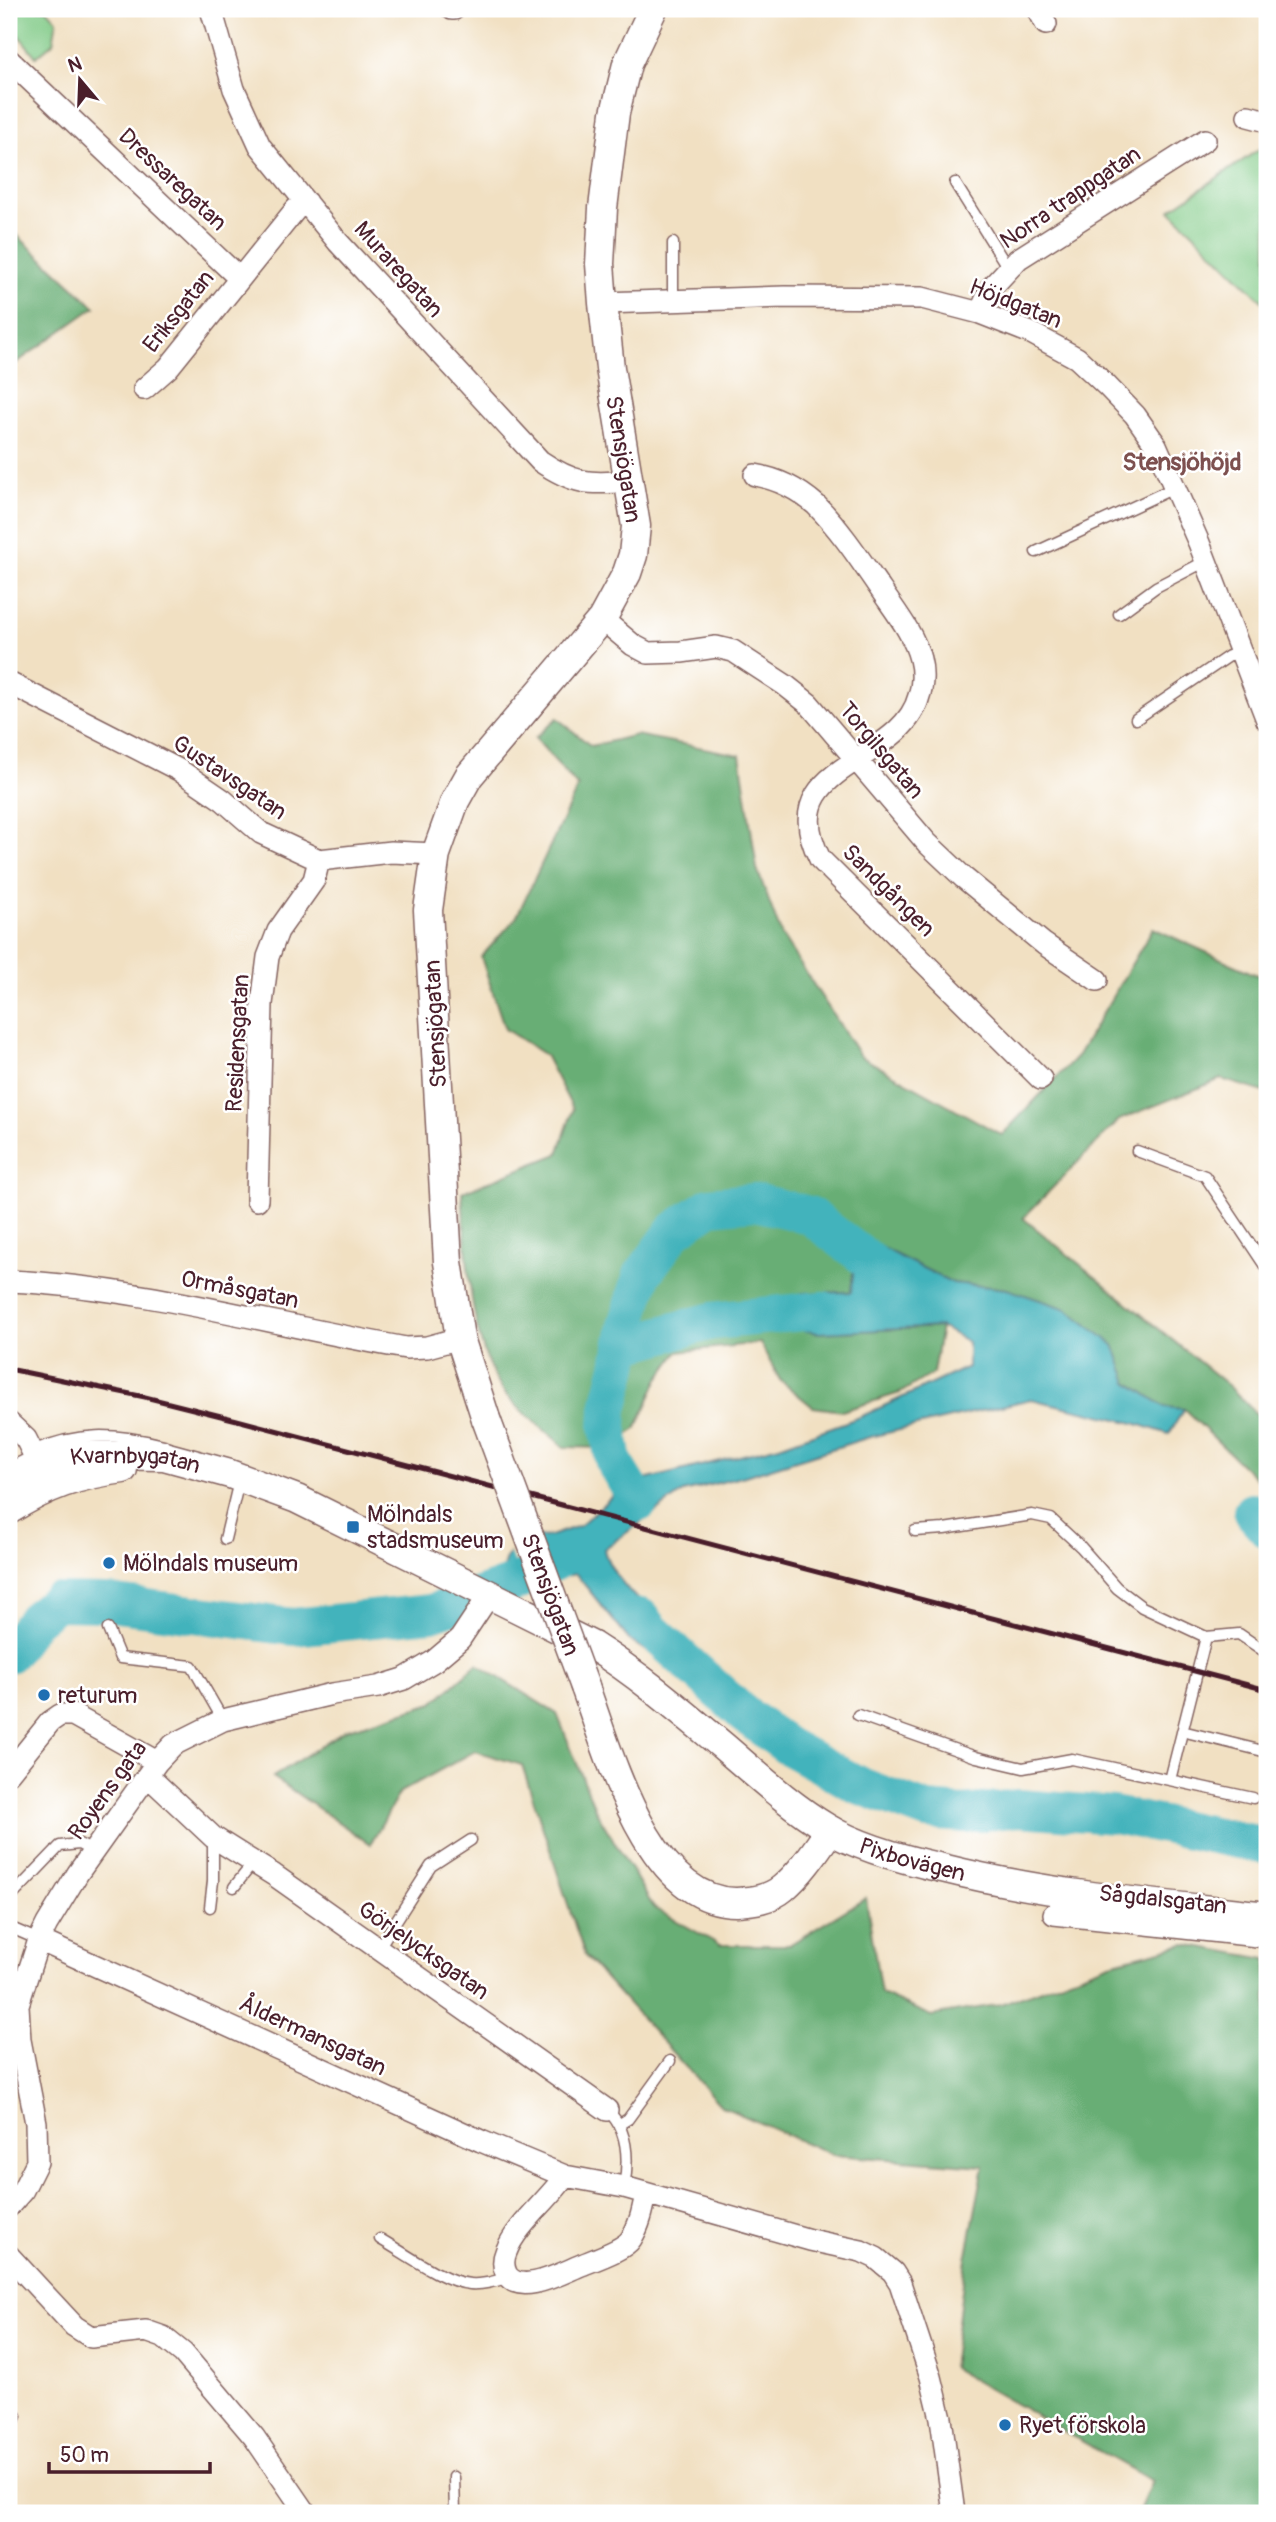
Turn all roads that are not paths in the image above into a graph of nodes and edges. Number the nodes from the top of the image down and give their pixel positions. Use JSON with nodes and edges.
{"nodes":[{"id":1,"x":211,"y":9,"type":"edge"},
{"id":2,"x":653,"y":9,"type":"edge"},
{"id":3,"x":9,"y":60,"type":"edge"},
{"id":4,"x":1205,"y":140,"type":"dead end"},
{"id":5,"x":955,"y":183,"type":"dead end"},
{"id":6,"x":306,"y":202,"type":"junction"},
{"id":7,"x":673,"y":243,"type":"dead end"},
{"id":8,"x":1009,"y":268,"type":"junction"},
{"id":9,"x":239,"y":278,"type":"junction"},
{"id":10,"x":673,"y":301,"type":"junction"},
{"id":11,"x":603,"y":303,"type":"junction"},
{"id":12,"x":980,"y":313,"type":"junction"},
{"id":13,"x":144,"y":389,"type":"dead end"},
{"id":14,"x":755,"y":475,"type":"dead end"},
{"id":15,"x":629,"y":481,"type":"junction"},
{"id":16,"x":1176,"y":487,"type":"junction"},
{"id":17,"x":1036,"y":552,"type":"dead end"},
{"id":18,"x":1206,"y":561,"type":"junction"},
{"id":19,"x":1119,"y":614,"type":"dead end"},
{"id":20,"x":602,"y":619,"type":"junction"},
{"id":21,"x":1241,"y":652,"type":"junction"},
{"id":22,"x":9,"y":683,"type":"edge"},
{"id":23,"x":1136,"y":719,"type":"dead end"},
{"id":24,"x":1267,"y":720,"type":"edge"},
{"id":25,"x":855,"y":760,"type":"junction"},
{"id":26,"x":436,"y":854,"type":"junction"},
{"id":27,"x":319,"y":860,"type":"junction"},
{"id":28,"x":1097,"y":980,"type":"dead end"},
{"id":29,"x":1041,"y":1079,"type":"dead end"},
{"id":30,"x":1137,"y":1151,"type":"dead end"},
{"id":31,"x":257,"y":1200,"type":"dead end"},
{"id":32,"x":1267,"y":1269,"type":"edge"},
{"id":33,"x":9,"y":1281,"type":"edge"},
{"id":34,"x":460,"y":1338,"type":"junction"},
{"id":35,"x":9,"y":1423,"type":"edge"},
{"id":36,"x":30,"y":1467,"type":"edge"},
{"id":37,"x":235,"y":1476,"type":"junction"},
{"id":38,"x":9,"y":1510,"type":"edge"},
{"id":39,"x":915,"y":1531,"type":"dead end"},
{"id":40,"x":225,"y":1539,"type":"dead end"},
{"id":41,"x":497,"y":1598,"type":"junction"},
{"id":42,"x":108,"y":1629,"type":"dead end"},
{"id":43,"x":1206,"y":1637,"type":"junction"},
{"id":44,"x":1267,"y":1653,"type":"edge"},
{"id":45,"x":618,"y":1661,"type":"joint"},
{"id":46,"x":858,"y":1715,"type":"dead end"},
{"id":47,"x":223,"y":1720,"type":"junction"},
{"id":48,"x":1182,"y":1731,"type":"junction"},
{"id":49,"x":1267,"y":1752,"type":"edge"},
{"id":50,"x":153,"y":1769,"type":"junction"},
{"id":51,"x":9,"y":1773,"type":"edge"},
{"id":52,"x":1171,"y":1780,"type":"junction"},
{"id":53,"x":1252,"y":1798,"type":"dead end"},
{"id":54,"x":830,"y":1830,"type":"junction"},
{"id":55,"x":213,"y":1837,"type":"junction"},
{"id":56,"x":471,"y":1840,"type":"dead end"},
{"id":57,"x":94,"y":1852,"type":"junction"},
{"id":58,"x":254,"y":1863,"type":"junction"},
{"id":59,"x":234,"y":1887,"type":"dead end"},
{"id":60,"x":9,"y":1899,"type":"edge"},
{"id":61,"x":209,"y":1907,"type":"dead end"},
{"id":62,"x":1054,"y":1914,"type":"dead end"},
{"id":63,"x":1267,"y":1916,"type":"edge"},
{"id":64,"x":9,"y":1927,"type":"edge"},
{"id":65,"x":1267,"y":1937,"type":"edge"},
{"id":66,"x":39,"y":1940,"type":"junction"},
{"id":67,"x":378,"y":1949,"type":"junction"},
{"id":68,"x":670,"y":2061,"type":"dead end"},
{"id":69,"x":613,"y":2117,"type":"junction"},
{"id":70,"x":565,"y":2176,"type":"junction"},
{"id":71,"x":624,"y":2188,"type":"junction"},
{"id":72,"x":646,"y":2193,"type":"junction"},
{"id":73,"x":9,"y":2206,"type":"edge"},
{"id":74,"x":380,"y":2239,"type":"dead end"},
{"id":75,"x":9,"y":2256,"type":"edge"},
{"id":76,"x":509,"y":2277,"type":"junction"},
{"id":77,"x":9,"y":2405,"type":"edge"},
{"id":78,"x":9,"y":2434,"type":"edge"},
{"id":79,"x":454,"y":2477,"type":"dead end"},
{"id":80,"x":306,"y":2513,"type":"edge"},
{"id":81,"x":455,"y":2513,"type":"edge"},
{"id":82,"x":954,"y":2513,"type":"edge"}],
"edges":[{"from":1,"to":6,"type":"street","name":"Muraregatan"},
{"from":2,"to":11,"type":"street","name":"Stensjögatan"},
{"from":3,"to":9,"type":"street","name":"Dressaregatan"},
{"from":4,"to":8,"type":"street","name":"Norra trappgatan"},
{"from":5,"to":8,"type":"lane"},
{"from":6,"to":9,"type":"street","name":"Eriksgatan"},
{"from":6,"to":15,"type":"street","name":"Muraregatan"},
{"from":7,"to":10,"type":"lane"},
{"from":8,"to":12,"type":"street","name":"Norra trappgatan"},
{"from":9,"to":13,"type":"street","name":"Eriksgatan"},
{"from":10,"to":11,"type":"street","name":"Höjdgatan"},
{"from":10,"to":12,"type":"street","name":"Höjdgatan"},
{"from":11,"to":15,"type":"street","name":"Stensjögatan"},
{"from":12,"to":16,"type":"street","name":"Höjdgatan"},
{"from":14,"to":25,"type":"street","name":"Sandgången"},
{"from":15,"to":20,"type":"street","name":"Stensjögatan"},
{"from":16,"to":17,"type":"lane"},
{"from":16,"to":18,"type":"street","name":"Höjdgatan"},
{"from":18,"to":19,"type":"lane"},
{"from":18,"to":21,"type":"street","name":"Höjdgatan"},
{"from":20,"to":25,"type":"street","name":"Torgilsgatan"},
{"from":20,"to":26,"type":"street","name":"Stensjögatan"},
{"from":21,"to":23,"type":"lane"},
{"from":21,"to":24,"type":"street","name":"Höjdgatan"},
{"from":22,"to":27,"type":"street","name":"Gustavsgatan"},
{"from":25,"to":28,"type":"street","name":"Torgilsgatan"},
{"from":25,"to":29,"type":"street","name":"Sandgången"},
{"from":26,"to":27,"type":"street"},
{"from":26,"to":34,"type":"street","name":"Stensjögatan"},
{"from":27,"to":31,"type":"street","name":"Residensgatan"},
{"from":30,"to":32,"type":"lane"},
{"from":33,"to":34,"type":"street","name":"Ormåsgatan"},
{"from":34,"to":54,"type":"street","name":"Stensjögatan","bridge":true},
{"from":35,"to":36,"type":"street"},
{"from":36,"to":37,"type":"street","name":"Kvarnbygatan"},
{"from":36,"to":38,"type":"street","name":"Kvarnbygatan"},
{"from":37,"to":40,"type":"lane"},
{"from":37,"to":41,"type":"street","name":"Kvarnbygatan"},
{"from":39,"to":43,"type":"lane"},
{"from":41,"to":45,"type":"street","name":"Kvarnbygatan"},
{"from":41,"to":47,"type":"street","name":"Royens gata"},
{"from":42,"to":47,"type":"lane"},
{"from":43,"to":44,"type":"lane"},
{"from":43,"to":48,"type":"lane"},
{"from":45,"to":54,"type":"street","name":"Pixbovägen"},
{"from":46,"to":52,"type":"lane"},
{"from":47,"to":50,"type":"street","name":"Royens gata"},
{"from":48,"to":49,"type":"lane"},
{"from":48,"to":52,"type":"lane"},
{"from":50,"to":51,"type":"street","name":"Görjelycksgatan"},
{"from":50,"to":55,"type":"street","name":"Görjelycksgatan"},
{"from":50,"to":57,"type":"street","name":"Royens gata"},
{"from":52,"to":53,"type":"lane"},
{"from":54,"to":63,"type":"street","name":"Pixbovägen"},
{"from":55,"to":58,"type":"street","name":"Görjelycksgatan"},
{"from":55,"to":61,"type":"lane"},
{"from":56,"to":67,"type":"lane"},
{"from":57,"to":60,"type":"lane"},
{"from":57,"to":66,"type":"street","name":"Royens gata"},
{"from":58,"to":59,"type":"lane"},
{"from":58,"to":67,"type":"street","name":"Görjelycksgatan"},
{"from":62,"to":65,"type":"street","name":"Sågdalsgatan"},
{"from":64,"to":66,"type":"lane"},
{"from":66,"to":70,"type":"street","name":"Åldermansgatan"},
{"from":66,"to":73,"type":"street","name":"Royens gata"},
{"from":67,"to":69,"type":"street","name":"Görjelycksgatan"},
{"from":68,"to":69,"type":"lane"},
{"from":69,"to":71,"type":"lane"},
{"from":70,"to":71,"type":"street","name":"Åldermansgatan"},
{"from":70,"to":76,"type":"street"},
{"from":71,"to":72,"type":"street","name":"Åldermansgatan"},
{"from":72,"to":76,"type":"street"},
{"from":72,"to":82,"type":"street","name":"Åldermansgatan"},
{"from":74,"to":76,"type":"lane"},
{"from":75,"to":80,"type":"street"},
{"from":77,"to":78,"type":"lane"},
{"from":79,"to":81,"type":"lane"}]}
